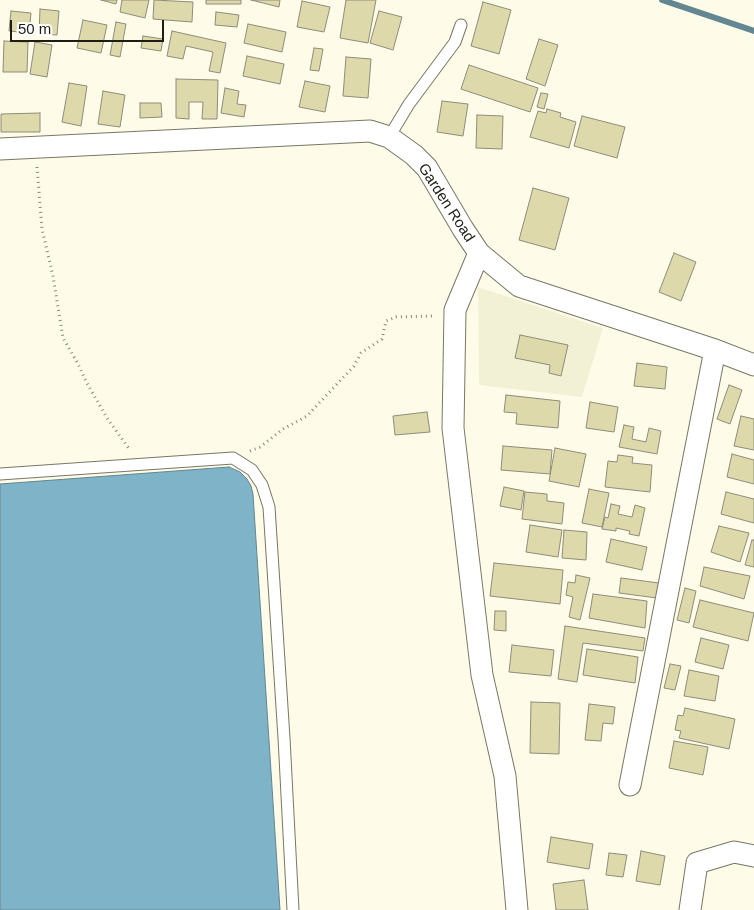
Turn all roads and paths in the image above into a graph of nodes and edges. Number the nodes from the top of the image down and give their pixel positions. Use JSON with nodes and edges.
{"nodes":[{"id":1,"x":461,"y":26,"type":"dead end"},
{"id":2,"x":389,"y":137,"type":"junction"},
{"id":3,"x":36,"y":147,"type":"junction"},
{"id":4,"x":0,"y":149,"type":"edge"},
{"id":5,"x":479,"y":252,"type":"junction"},
{"id":6,"x":455,"y":314,"type":"junction"},
{"id":7,"x":715,"y":350,"type":"junction"},
{"id":8,"x":754,"y":365,"type":"edge"},
{"id":9,"x":233,"y":458,"type":"junction"},
{"id":10,"x":141,"y":464,"type":"junction"},
{"id":11,"x":0,"y":474,"type":"edge"},
{"id":12,"x":630,"y":784,"type":"dead end"},
{"id":13,"x":754,"y":856,"type":"edge"},
{"id":14,"x":293,"y":910,"type":"edge"},
{"id":15,"x":517,"y":910,"type":"edge"},
{"id":16,"x":690,"y":910,"type":"edge"}],
"edges":[{"from":1,"to":2,"type":"lane"},
{"from":2,"to":3,"type":"street","name":"Garden Road"},
{"from":2,"to":5,"type":"street","name":"Garden Road"},
{"from":3,"to":4,"type":"street","name":"Garden Road"},
{"from":3,"to":10,"type":"path"},
{"from":5,"to":6,"type":"street"},
{"from":5,"to":7,"type":"street","name":"Garden Road"},
{"from":6,"to":9,"type":"path"},
{"from":6,"to":15,"type":"street"},
{"from":7,"to":8,"type":"street","name":"Garden Road"},
{"from":7,"to":12,"type":"street"},
{"from":9,"to":10,"type":"lane"},
{"from":9,"to":14,"type":"lane"},
{"from":10,"to":11,"type":"lane"},
{"from":13,"to":16,"type":"street"}]}
